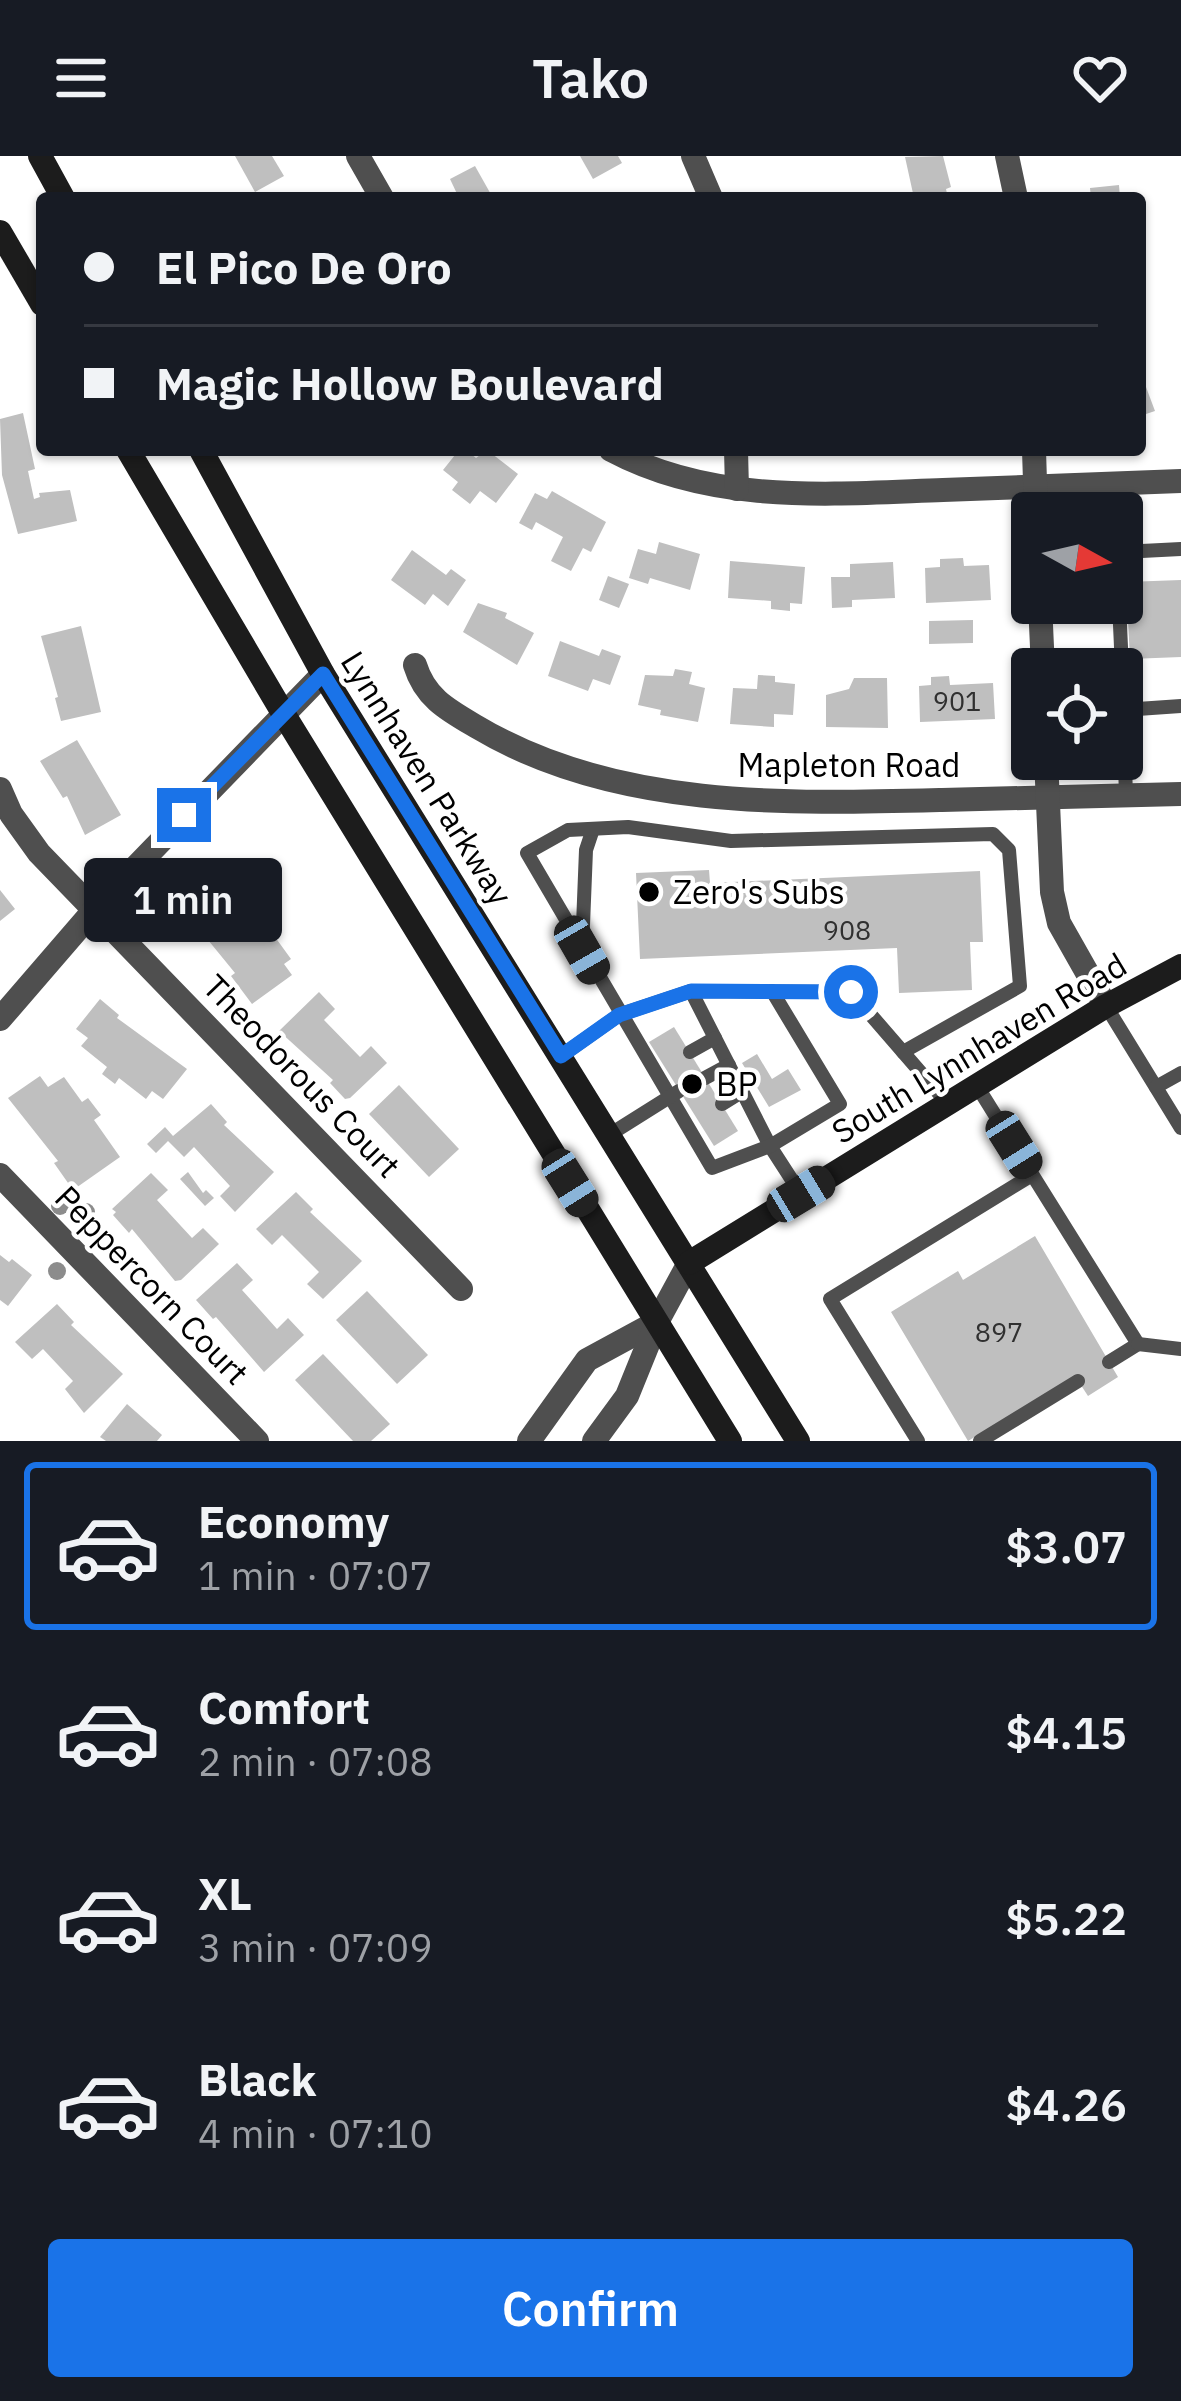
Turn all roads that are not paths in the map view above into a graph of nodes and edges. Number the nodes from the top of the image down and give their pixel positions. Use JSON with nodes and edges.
{"nodes":[{"id":1,"x":40,"y":156,"type":"edge"},
{"id":2,"x":358,"y":156,"type":"edge"},
{"id":3,"x":693,"y":156,"type":"edge"},
{"id":4,"x":1006,"y":156,"type":"edge"},
{"id":5,"x":60,"y":192,"type":"edge"},
{"id":6,"x":379,"y":192,"type":"edge"},
{"id":7,"x":708,"y":192,"type":"edge"},
{"id":8,"x":1015,"y":192,"type":"edge"},
{"id":9,"x":0,"y":232,"type":"edge"},
{"id":10,"x":36,"y":294,"type":"edge"},
{"id":11,"x":132,"y":456,"type":"edge"},
{"id":12,"x":204,"y":456,"type":"edge"},
{"id":13,"x":625,"y":456,"type":"edge"},
{"id":14,"x":736,"y":456,"type":"edge"},
{"id":15,"x":1034,"y":456,"type":"edge"},
{"id":16,"x":1181,"y":481,"type":"edge"},
{"id":17,"x":1114,"y":484,"type":"junction"},
{"id":18,"x":1035,"y":487,"type":"junction"},
{"id":19,"x":737,"y":489,"type":"junction"},
{"id":20,"x":1035,"y":492,"type":"edge"},
{"id":21,"x":1115,"y":492,"type":"edge"},
{"id":22,"x":1181,"y":549,"type":"edge"},
{"id":23,"x":1143,"y":551,"type":"edge"},
{"id":24,"x":415,"y":665,"type":"dead end"},
{"id":25,"x":323,"y":674,"type":"junction"},
{"id":26,"x":1181,"y":706,"type":"edge"},
{"id":27,"x":1143,"y":709,"type":"edge"},
{"id":28,"x":283,"y":713,"type":"junction"},
{"id":29,"x":1047,"y":780,"type":"edge"},
{"id":30,"x":1125,"y":780,"type":"edge"},
{"id":31,"x":0,"y":790,"type":"edge"},
{"id":32,"x":1181,"y":794,"type":"edge"},
{"id":33,"x":1126,"y":795,"type":"junction"},
{"id":34,"x":1048,"y":797,"type":"junction"},
{"id":35,"x":593,"y":829,"type":"junction"},
{"id":36,"x":95,"y":909,"type":"junction"},
{"id":37,"x":582,"y":950,"type":"junction"},
{"id":38,"x":1181,"y":966,"type":"edge"},
{"id":39,"x":691,"y":991,"type":"junction"},
{"id":40,"x":772,"y":991,"type":"junction"},
{"id":41,"x":1106,"y":1006,"type":"junction"},
{"id":42,"x":619,"y":1015,"type":"junction"},
{"id":43,"x":0,"y":1019,"type":"edge"},
{"id":44,"x":715,"y":1038,"type":"junction"},
{"id":45,"x":690,"y":1052,"type":"dead end"},
{"id":46,"x":903,"y":1052,"type":"junction"},
{"id":47,"x":561,"y":1056,"type":"junction"},
{"id":48,"x":729,"y":1066,"type":"junction"},
{"id":49,"x":1181,"y":1072,"type":"edge"},
{"id":50,"x":705,"y":1078,"type":"dead end"},
{"id":51,"x":977,"y":1086,"type":"junction"},
{"id":52,"x":1156,"y":1087,"type":"junction"},
{"id":53,"x":742,"y":1091,"type":"junction"},
{"id":54,"x":674,"y":1095,"type":"junction"},
{"id":55,"x":722,"y":1104,"type":"dead end"},
{"id":56,"x":948,"y":1104,"type":"junction"},
{"id":57,"x":1181,"y":1128,"type":"edge"},
{"id":58,"x":609,"y":1135,"type":"junction"},
{"id":59,"x":770,"y":1146,"type":"junction"},
{"id":60,"x":1032,"y":1174,"type":"junction"},
{"id":61,"x":0,"y":1175,"type":"edge"},
{"id":62,"x":801,"y":1194,"type":"junction"},
{"id":63,"x":689,"y":1263,"type":"junction"},
{"id":64,"x":461,"y":1289,"type":"dead end"},
{"id":65,"x":657,"y":1322,"type":"junction"},
{"id":66,"x":1138,"y":1344,"type":"junction"},
{"id":67,"x":1181,"y":1348,"type":"edge"},
{"id":68,"x":1109,"y":1362,"type":"dead end"},
{"id":69,"x":1078,"y":1381,"type":"dead end"},
{"id":70,"x":257,"y":1441,"type":"edge"},
{"id":71,"x":529,"y":1441,"type":"edge"},
{"id":72,"x":594,"y":1441,"type":"edge"},
{"id":73,"x":730,"y":1441,"type":"edge"},
{"id":74,"x":798,"y":1441,"type":"edge"},
{"id":75,"x":918,"y":1441,"type":"edge"},
{"id":76,"x":980,"y":1441,"type":"edge"}],
"edges":[{"from":1,"to":5,"type":"main road"},
{"from":2,"to":6,"type":"street"},
{"from":3,"to":7,"type":"street"},
{"from":4,"to":8,"type":"street"},
{"from":9,"to":10,"type":"main road"},
{"from":11,"to":28,"type":"main road"},
{"from":12,"to":25,"type":"main road","name":"Lynnhaven Parkway"},
{"from":13,"to":19,"type":"street"},
{"from":14,"to":19,"type":"street"},
{"from":15,"to":18,"type":"street"},
{"from":16,"to":17,"type":"street"},
{"from":17,"to":18,"type":"street"},
{"from":17,"to":21,"type":"lane"},
{"from":18,"to":19,"type":"street"},
{"from":18,"to":20,"type":"street"},
{"from":22,"to":23,"type":"lane"},
{"from":24,"to":34,"type":"street","name":"Mapleton Road"},
{"from":25,"to":28,"type":"street"},
{"from":25,"to":47,"type":"main road","name":"Lynnhaven Parkway"},
{"from":26,"to":27,"type":"lane"},
{"from":28,"to":36,"type":"street"},
{"from":28,"to":65,"type":"main road"},
{"from":29,"to":34,"type":"street"},
{"from":30,"to":33,"type":"lane"},
{"from":31,"to":36,"type":"street","name":"Theodorous Court"},
{"from":32,"to":33,"type":"street","name":"Mapleton Road"},
{"from":33,"to":34,"type":"street","name":"Mapleton Road"},
{"from":34,"to":41,"type":"street"},
{"from":35,"to":37,"type":"lane"},
{"from":35,"to":37,"type":"lane"},
{"from":35,"to":46,"type":"lane"},
{"from":36,"to":43,"type":"street"},
{"from":36,"to":64,"type":"street","name":"Theodorous Court"},
{"from":37,"to":42,"type":"lane"},
{"from":38,"to":41,"type":"main road","name":"South Lynnhaven Road"},
{"from":39,"to":40,"type":"lane"},
{"from":39,"to":42,"type":"lane"},
{"from":39,"to":44,"type":"lane"},
{"from":40,"to":46,"type":"lane"},
{"from":40,"to":59,"type":"lane"},
{"from":41,"to":51,"type":"main road","name":"South Lynnhaven Road"},
{"from":41,"to":52,"type":"lane"},
{"from":42,"to":47,"type":"lane"},
{"from":42,"to":54,"type":"lane"},
{"from":44,"to":45,"type":"lane"},
{"from":44,"to":48,"type":"lane"},
{"from":46,"to":56,"type":"lane"},
{"from":47,"to":58,"type":"main road","name":"Lynnhaven Parkway"},
{"from":48,"to":50,"type":"lane"},
{"from":48,"to":53,"type":"lane"},
{"from":49,"to":52,"type":"lane"},
{"from":51,"to":56,"type":"main road","name":"South Lynnhaven Road"},
{"from":51,"to":60,"type":"lane"},
{"from":52,"to":57,"type":"lane"},
{"from":53,"to":55,"type":"lane"},
{"from":53,"to":59,"type":"lane"},
{"from":54,"to":58,"type":"lane"},
{"from":54,"to":59,"type":"lane"},
{"from":56,"to":62,"type":"main road","name":"South Lynnhaven Road"},
{"from":58,"to":63,"type":"main road","name":"Lynnhaven Parkway"},
{"from":59,"to":62,"type":"lane"},
{"from":60,"to":66,"type":"lane"},
{"from":60,"to":75,"type":"lane"},
{"from":61,"to":70,"type":"street","name":"Peppercorn Court"},
{"from":62,"to":63,"type":"main road","name":"South Lynnhaven Road"},
{"from":63,"to":65,"type":"street"},
{"from":63,"to":74,"type":"main road","name":"Lynnhaven Parkway"},
{"from":65,"to":71,"type":"street"},
{"from":65,"to":72,"type":"street"},
{"from":65,"to":73,"type":"main road"},
{"from":66,"to":67,"type":"lane"},
{"from":66,"to":68,"type":"lane"},
{"from":69,"to":76,"type":"lane"}]}
